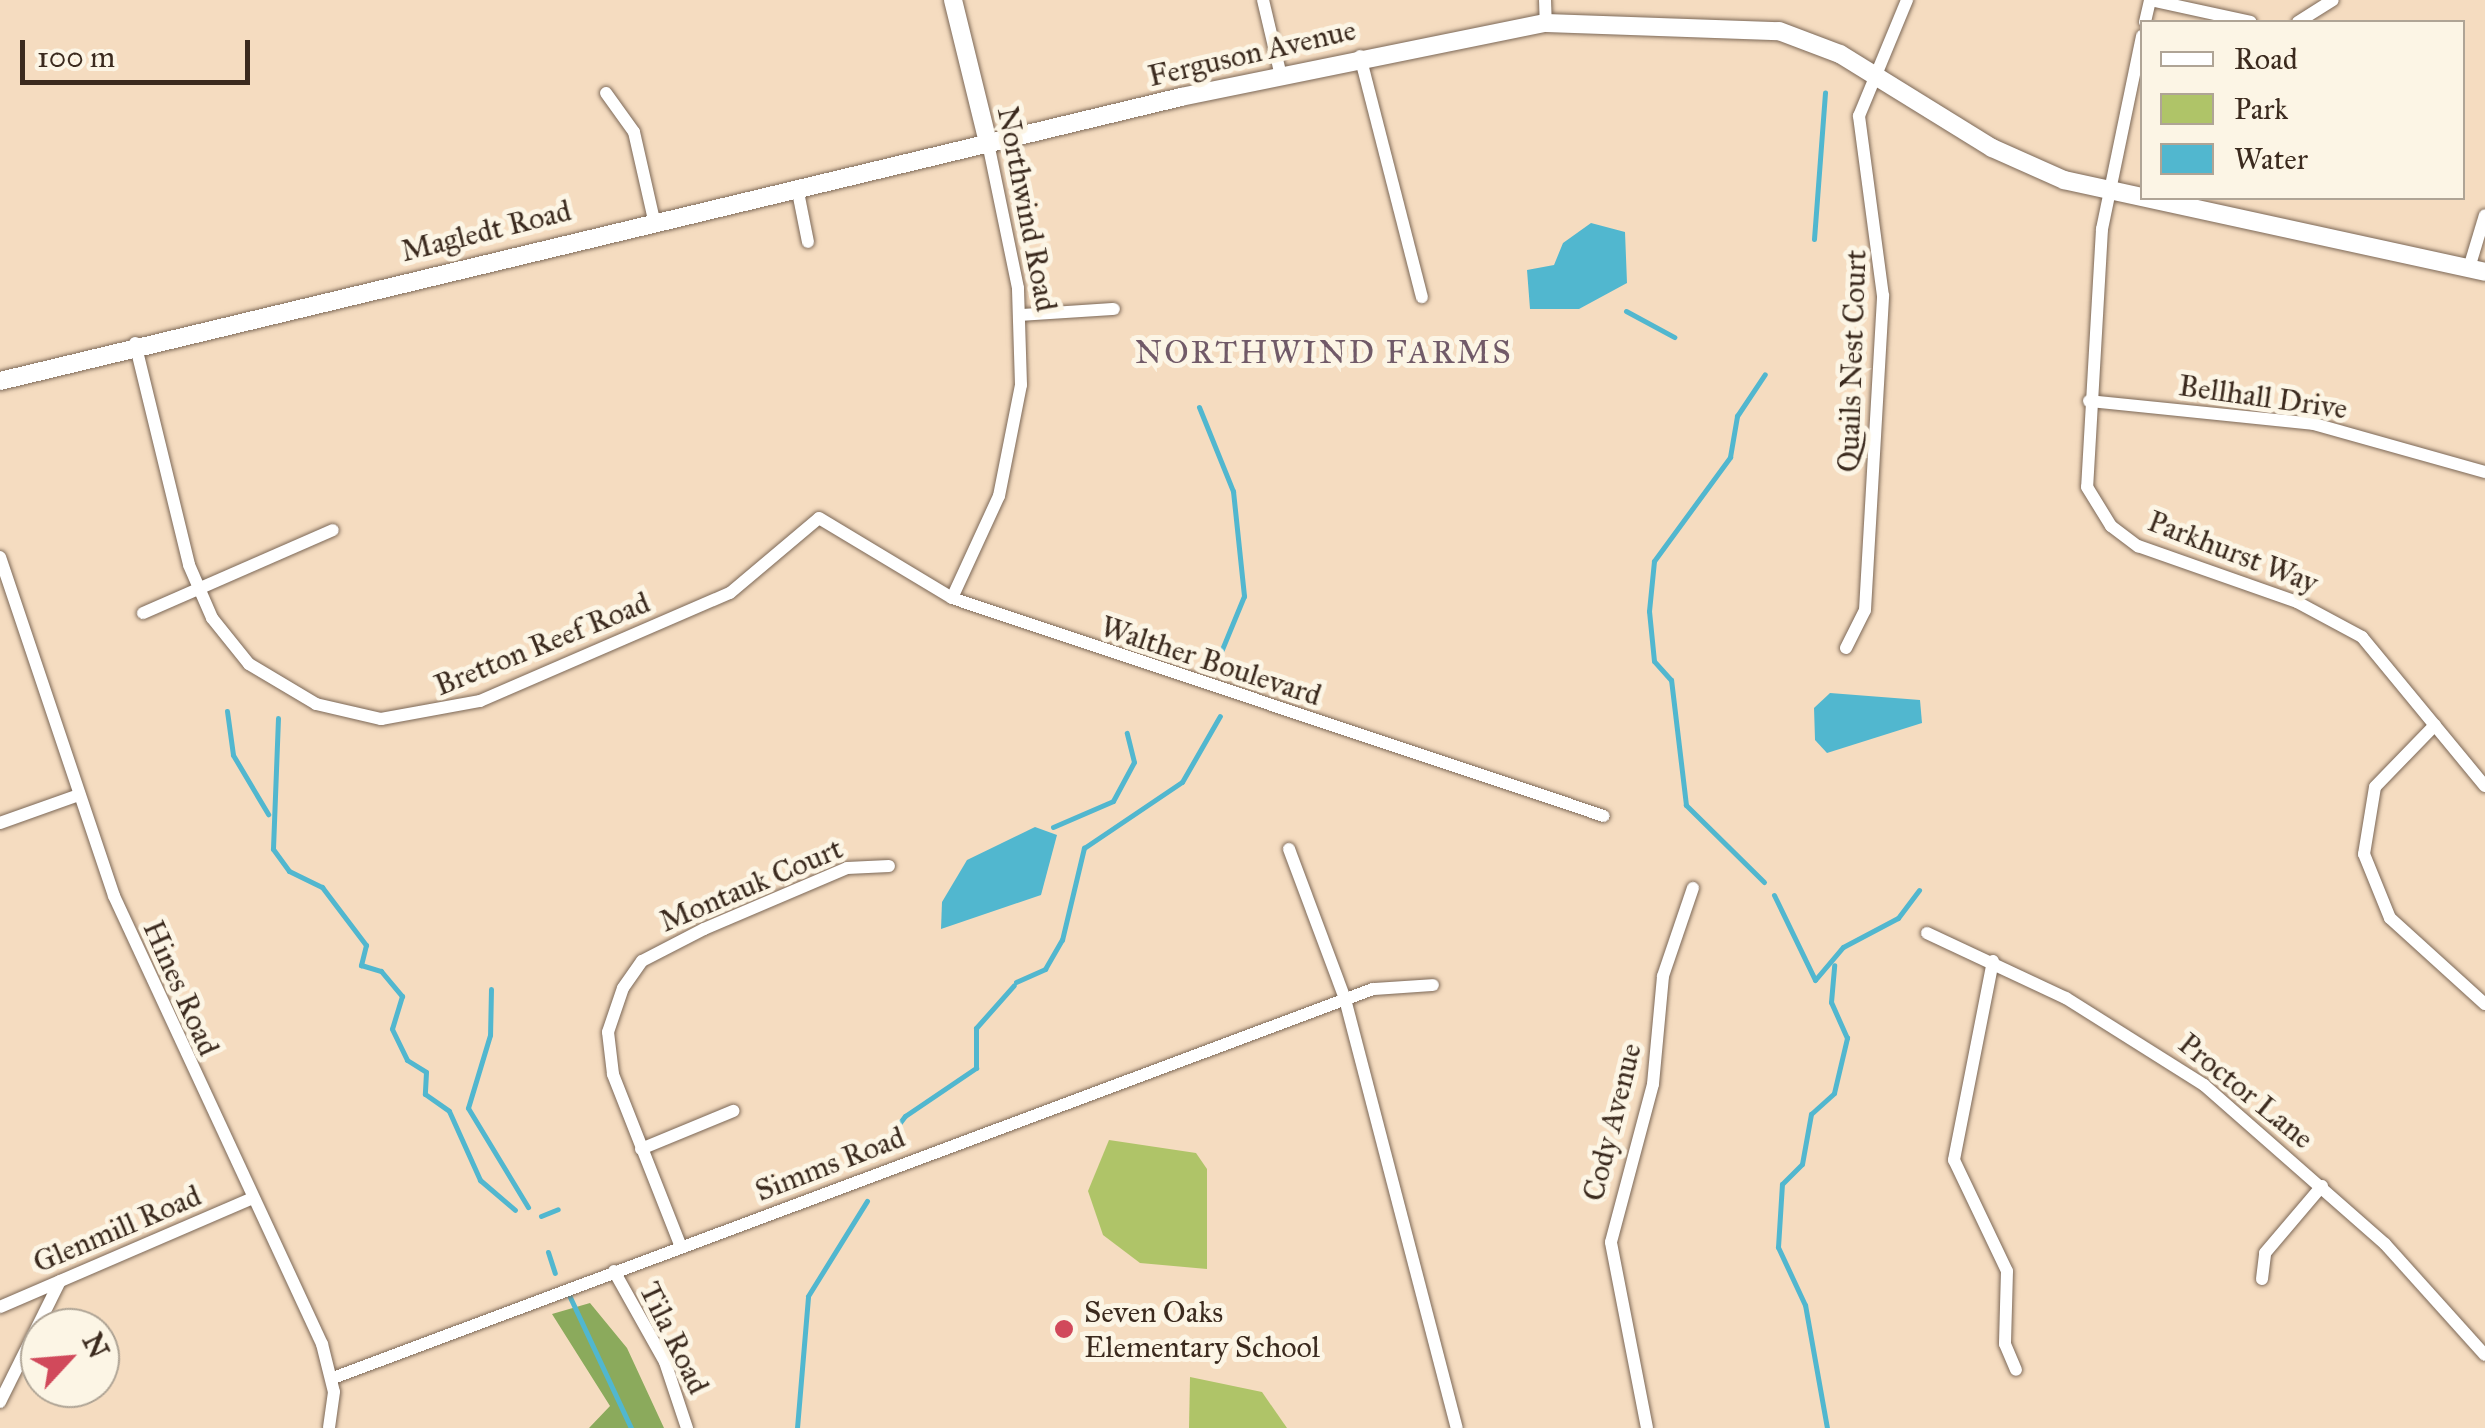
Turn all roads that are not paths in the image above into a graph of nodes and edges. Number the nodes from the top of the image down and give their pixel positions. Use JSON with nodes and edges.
{"nodes":[{"id":1,"x":953,"y":0,"type":"edge"},
{"id":2,"x":1264,"y":0,"type":"edge"},
{"id":3,"x":1545,"y":0,"type":"edge"},
{"id":4,"x":1907,"y":0,"type":"edge"},
{"id":5,"x":2150,"y":0,"type":"edge"},
{"id":6,"x":2333,"y":0,"type":"edge"},
{"id":7,"x":2242,"y":20,"type":"edge"},
{"id":8,"x":2301,"y":20,"type":"edge"},
{"id":9,"x":1546,"y":23,"type":"junction"},
{"id":10,"x":2140,"y":45,"type":"edge"},
{"id":11,"x":1360,"y":56,"type":"junction"},
{"id":12,"x":1281,"y":76,"type":"junction"},
{"id":13,"x":1878,"y":76,"type":"junction"},
{"id":14,"x":606,"y":94,"type":"dead end"},
{"id":15,"x":988,"y":143,"type":"junction"},
{"id":16,"x":797,"y":187,"type":"junction"},
{"id":17,"x":2108,"y":193,"type":"junction"},
{"id":18,"x":2140,"y":200,"type":"edge"},
{"id":19,"x":2142,"y":200,"type":"edge"},
{"id":20,"x":2485,"y":215,"type":"edge"},
{"id":21,"x":654,"y":220,"type":"junction"},
{"id":22,"x":808,"y":242,"type":"dead end"},
{"id":23,"x":2477,"y":270,"type":"edge"},
{"id":24,"x":1422,"y":297,"type":"dead end"},
{"id":25,"x":1114,"y":309,"type":"dead end"},
{"id":26,"x":1022,"y":315,"type":"junction"},
{"id":27,"x":135,"y":343,"type":"junction"},
{"id":28,"x":0,"y":381,"type":"edge"},
{"id":29,"x":2089,"y":401,"type":"junction"},
{"id":30,"x":2485,"y":472,"type":"edge"},
{"id":31,"x":819,"y":518,"type":"joint"},
{"id":32,"x":334,"y":530,"type":"dead end"},
{"id":33,"x":0,"y":557,"type":"edge"},
{"id":34,"x":198,"y":589,"type":"junction"},
{"id":35,"x":952,"y":598,"type":"junction"},
{"id":36,"x":143,"y":613,"type":"dead end"},
{"id":37,"x":1846,"y":648,"type":"dead end"},
{"id":38,"x":2435,"y":725,"type":"junction"},
{"id":39,"x":2485,"y":786,"type":"edge"},
{"id":40,"x":76,"y":796,"type":"junction"},
{"id":41,"x":1604,"y":816,"type":"dead end"},
{"id":42,"x":0,"y":823,"type":"edge"},
{"id":43,"x":1288,"y":849,"type":"dead end"},
{"id":44,"x":889,"y":866,"type":"dead end"},
{"id":45,"x":1693,"y":888,"type":"dead end"},
{"id":46,"x":1926,"y":933,"type":"dead end"},
{"id":47,"x":1993,"y":961,"type":"junction"},
{"id":48,"x":1433,"y":985,"type":"dead end"},
{"id":49,"x":1345,"y":999,"type":"junction"},
{"id":50,"x":2485,"y":1004,"type":"edge"},
{"id":51,"x":734,"y":1111,"type":"dead end"},
{"id":52,"x":641,"y":1149,"type":"junction"},
{"id":53,"x":2322,"y":1186,"type":"junction"},
{"id":54,"x":253,"y":1198,"type":"junction"},
{"id":55,"x":681,"y":1247,"type":"junction"},
{"id":56,"x":614,"y":1271,"type":"junction"},
{"id":57,"x":2262,"y":1279,"type":"dead end"},
{"id":58,"x":60,"y":1281,"type":"junction"},
{"id":59,"x":0,"y":1306,"type":"edge"},
{"id":60,"x":2485,"y":1355,"type":"edge"},
{"id":61,"x":2016,"y":1370,"type":"dead end"},
{"id":62,"x":332,"y":1378,"type":"junction"},
{"id":63,"x":0,"y":1402,"type":"edge"},
{"id":64,"x":329,"y":1428,"type":"edge"},
{"id":65,"x":687,"y":1428,"type":"edge"},
{"id":66,"x":1457,"y":1428,"type":"edge"},
{"id":67,"x":1648,"y":1428,"type":"edge"}],
"edges":[{"from":1,"to":15,"type":"street","name":"Northwind Road"},
{"from":2,"to":12,"type":"street"},
{"from":3,"to":9,"type":"street"},
{"from":4,"to":13,"type":"street","name":"Quails Nest Court"},
{"from":5,"to":7,"type":"street"},
{"from":6,"to":8,"type":"street"},
{"from":9,"to":11,"type":"street","name":"Ferguson Avenue"},
{"from":9,"to":13,"type":"street","name":"Ferguson Avenue"},
{"from":10,"to":17,"type":"street","name":"Parkhurst Way"},
{"from":11,"to":12,"type":"street","name":"Ferguson Avenue"},
{"from":11,"to":24,"type":"street"},
{"from":12,"to":15,"type":"street","name":"Ferguson Avenue"},
{"from":13,"to":17,"type":"street","name":"Ferguson Avenue"},
{"from":13,"to":37,"type":"street","name":"Quails Nest Court"},
{"from":14,"to":21,"type":"street"},
{"from":15,"to":16,"type":"street","name":"Magledt Road"},
{"from":15,"to":26,"type":"street","name":"Northwind Road"},
{"from":16,"to":21,"type":"street","name":"Magledt Road"},
{"from":16,"to":22,"type":"street"},
{"from":17,"to":18,"type":"street","name":"Ferguson Avenue"},
{"from":17,"to":29,"type":"street","name":"Parkhurst Way"},
{"from":19,"to":23,"type":"street","name":"Ferguson Avenue"},
{"from":20,"to":23,"type":"street"},
{"from":21,"to":27,"type":"street","name":"Magledt Road"},
{"from":25,"to":26,"type":"street"},
{"from":26,"to":35,"type":"street","name":"Northwind Road"},
{"from":27,"to":28,"type":"street","name":"Magledt Road"},
{"from":27,"to":34,"type":"street","name":"Bretton Reef Road"},
{"from":29,"to":30,"type":"street","name":"Bellhall Drive"},
{"from":29,"to":38,"type":"street","name":"Parkhurst Way"},
{"from":31,"to":34,"type":"street","name":"Bretton Reef Road"},
{"from":31,"to":35,"type":"street","name":"Walther Boulevard"},
{"from":32,"to":34,"type":"street"},
{"from":33,"to":40,"type":"street","name":"Hines Road"},
{"from":34,"to":36,"type":"street"},
{"from":35,"to":41,"type":"street","name":"Walther Boulevard"},
{"from":38,"to":39,"type":"street","name":"Parkhurst Way"},
{"from":38,"to":50,"type":"street"},
{"from":40,"to":42,"type":"street"},
{"from":40,"to":54,"type":"street","name":"Hines Road"},
{"from":43,"to":49,"type":"street"},
{"from":44,"to":52,"type":"street","name":"Montauk Court"},
{"from":45,"to":67,"type":"street","name":"Cody Avenue"},
{"from":46,"to":47,"type":"street","name":"Proctor Lane"},
{"from":47,"to":53,"type":"street","name":"Proctor Lane"},
{"from":47,"to":61,"type":"street"},
{"from":48,"to":49,"type":"street","name":"Simms Road"},
{"from":49,"to":55,"type":"street","name":"Simms Road"},
{"from":49,"to":66,"type":"street"},
{"from":51,"to":52,"type":"street"},
{"from":52,"to":55,"type":"street","name":"Montauk Court"},
{"from":53,"to":57,"type":"street"},
{"from":53,"to":60,"type":"street","name":"Proctor Lane"},
{"from":54,"to":58,"type":"street","name":"Glenmill Road"},
{"from":54,"to":62,"type":"street","name":"Hines Road"},
{"from":55,"to":56,"type":"street","name":"Simms Road"},
{"from":56,"to":62,"type":"street","name":"Simms Road"},
{"from":56,"to":65,"type":"street","name":"Tila Road"},
{"from":58,"to":59,"type":"street","name":"Glenmill Road"},
{"from":58,"to":63,"type":"street"},
{"from":62,"to":64,"type":"street","name":"Hines Road"}]}
